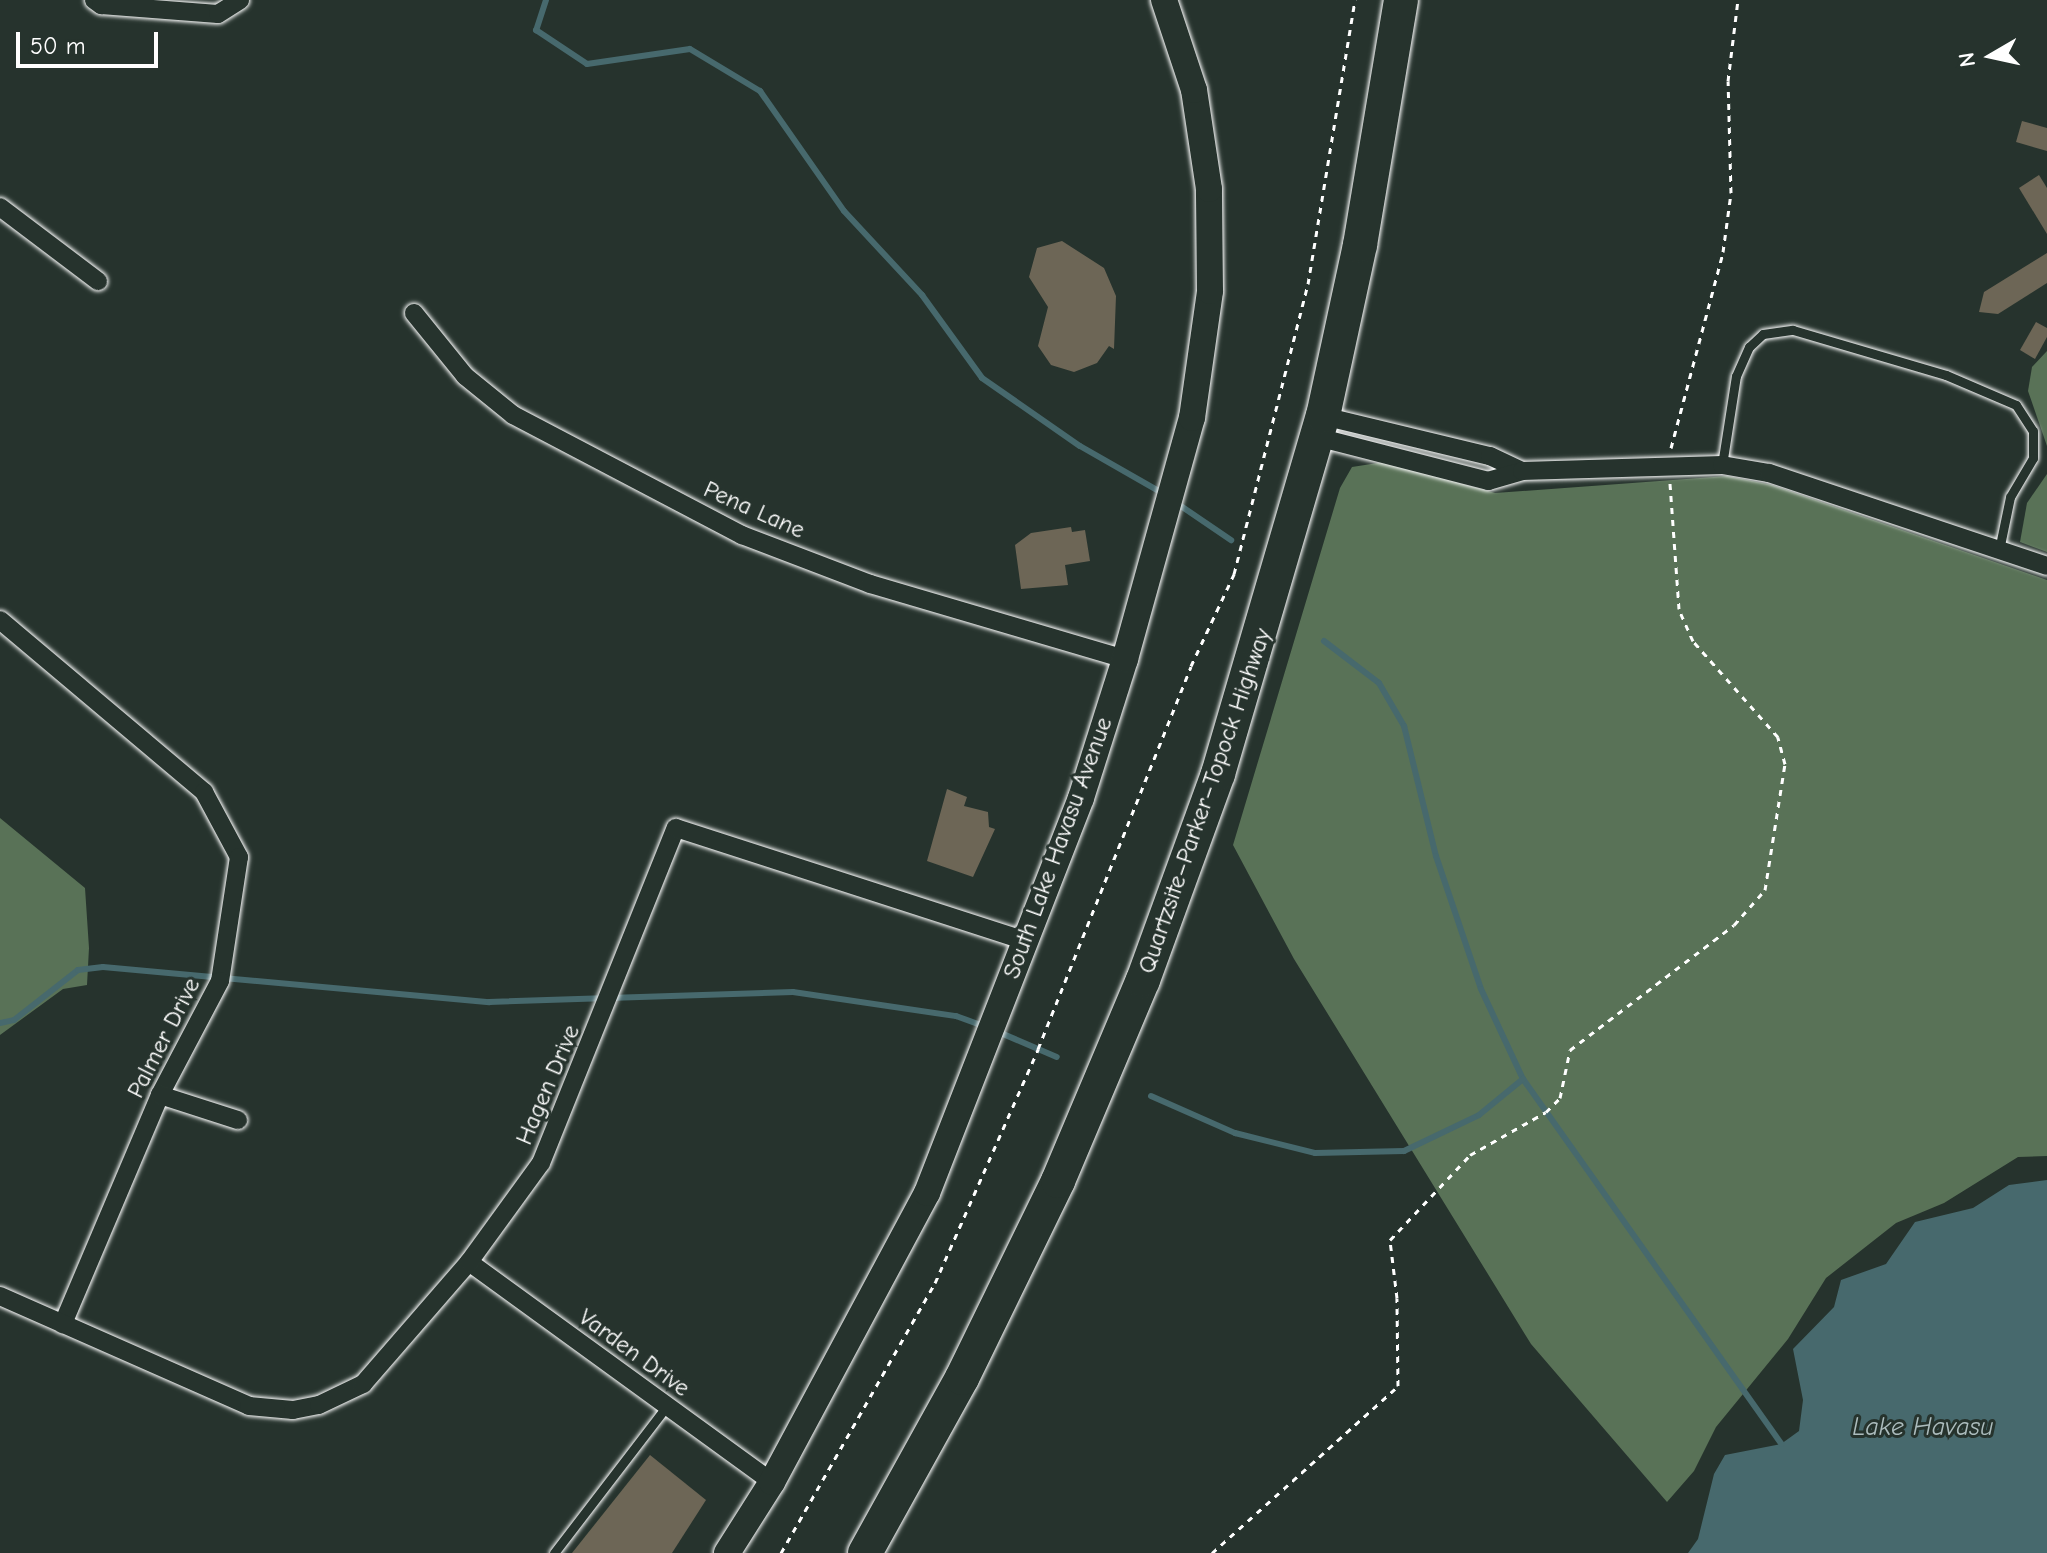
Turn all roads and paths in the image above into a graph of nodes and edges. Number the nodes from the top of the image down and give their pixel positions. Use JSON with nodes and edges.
{"nodes":[{"id":1,"x":94,"y":0,"type":"edge"},
{"id":2,"x":240,"y":0,"type":"edge"},
{"id":3,"x":1164,"y":0,"type":"edge"},
{"id":4,"x":1355,"y":0,"type":"edge"},
{"id":5,"x":1401,"y":0,"type":"edge"},
{"id":6,"x":1738,"y":0,"type":"edge"},
{"id":7,"x":0,"y":207,"type":"edge"},
{"id":8,"x":98,"y":281,"type":"dead end"},
{"id":9,"x":414,"y":313,"type":"dead end"},
{"id":10,"x":1320,"y":427,"type":"junction"},
{"id":11,"x":1669,"y":464,"type":"junction"},
{"id":12,"x":1722,"y":465,"type":"junction"},
{"id":13,"x":1999,"y":550,"type":"junction"},
{"id":14,"x":2047,"y":566,"type":"edge"},
{"id":15,"x":0,"y":620,"type":"edge"},
{"id":16,"x":1125,"y":659,"type":"junction"},
{"id":17,"x":1026,"y":941,"type":"junction"},
{"id":18,"x":160,"y":1095,"type":"junction"},
{"id":19,"x":238,"y":1120,"type":"dead end"},
{"id":20,"x":469,"y":1262,"type":"junction"},
{"id":21,"x":0,"y":1296,"type":"edge"},
{"id":22,"x":63,"y":1324,"type":"junction"},
{"id":23,"x":667,"y":1406,"type":"junction"},
{"id":24,"x":772,"y":1482,"type":"junction"},
{"id":25,"x":554,"y":1553,"type":"edge"},
{"id":26,"x":727,"y":1553,"type":"edge"},
{"id":27,"x":781,"y":1553,"type":"edge"},
{"id":28,"x":865,"y":1553,"type":"edge"},
{"id":29,"x":1212,"y":1553,"type":"edge"}],
"edges":[{"from":1,"to":2,"type":"street"},
{"from":3,"to":16,"type":"main road","name":"South Lake Havasu Avenue"},
{"from":4,"to":27,"type":"path"},
{"from":5,"to":10,"type":"highway","name":"Quartzsite–Parker–Topock Highway"},
{"from":6,"to":11,"type":"path"},
{"from":7,"to":8,"type":"street"},
{"from":9,"to":16,"type":"street","name":"Pena Lane"},
{"from":10,"to":11,"type":"street"},
{"from":10,"to":28,"type":"highway","name":"Quartzsite–Parker–Topock Highway"},
{"from":11,"to":12,"type":"street"},
{"from":11,"to":29,"type":"path"},
{"from":12,"to":13,"type":"street"},
{"from":12,"to":13,"type":"lane"},
{"from":13,"to":14,"type":"street"},
{"from":15,"to":18,"type":"street","name":"Palmer Drive"},
{"from":16,"to":17,"type":"main road","name":"South Lake Havasu Avenue"},
{"from":17,"to":20,"type":"street","name":"Hagen Drive"},
{"from":17,"to":24,"type":"main road","name":"South Lake Havasu Avenue"},
{"from":18,"to":19,"type":"street"},
{"from":18,"to":22,"type":"street","name":"Palmer Drive"},
{"from":20,"to":22,"type":"street","name":"Hagen Drive"},
{"from":20,"to":23,"type":"street","name":"Varden Drive"},
{"from":21,"to":22,"type":"street","name":"Hagen Drive"},
{"from":23,"to":24,"type":"street","name":"Varden Drive"},
{"from":23,"to":25,"type":"lane"},
{"from":24,"to":26,"type":"main road","name":"South Lake Havasu Avenue"}]}
